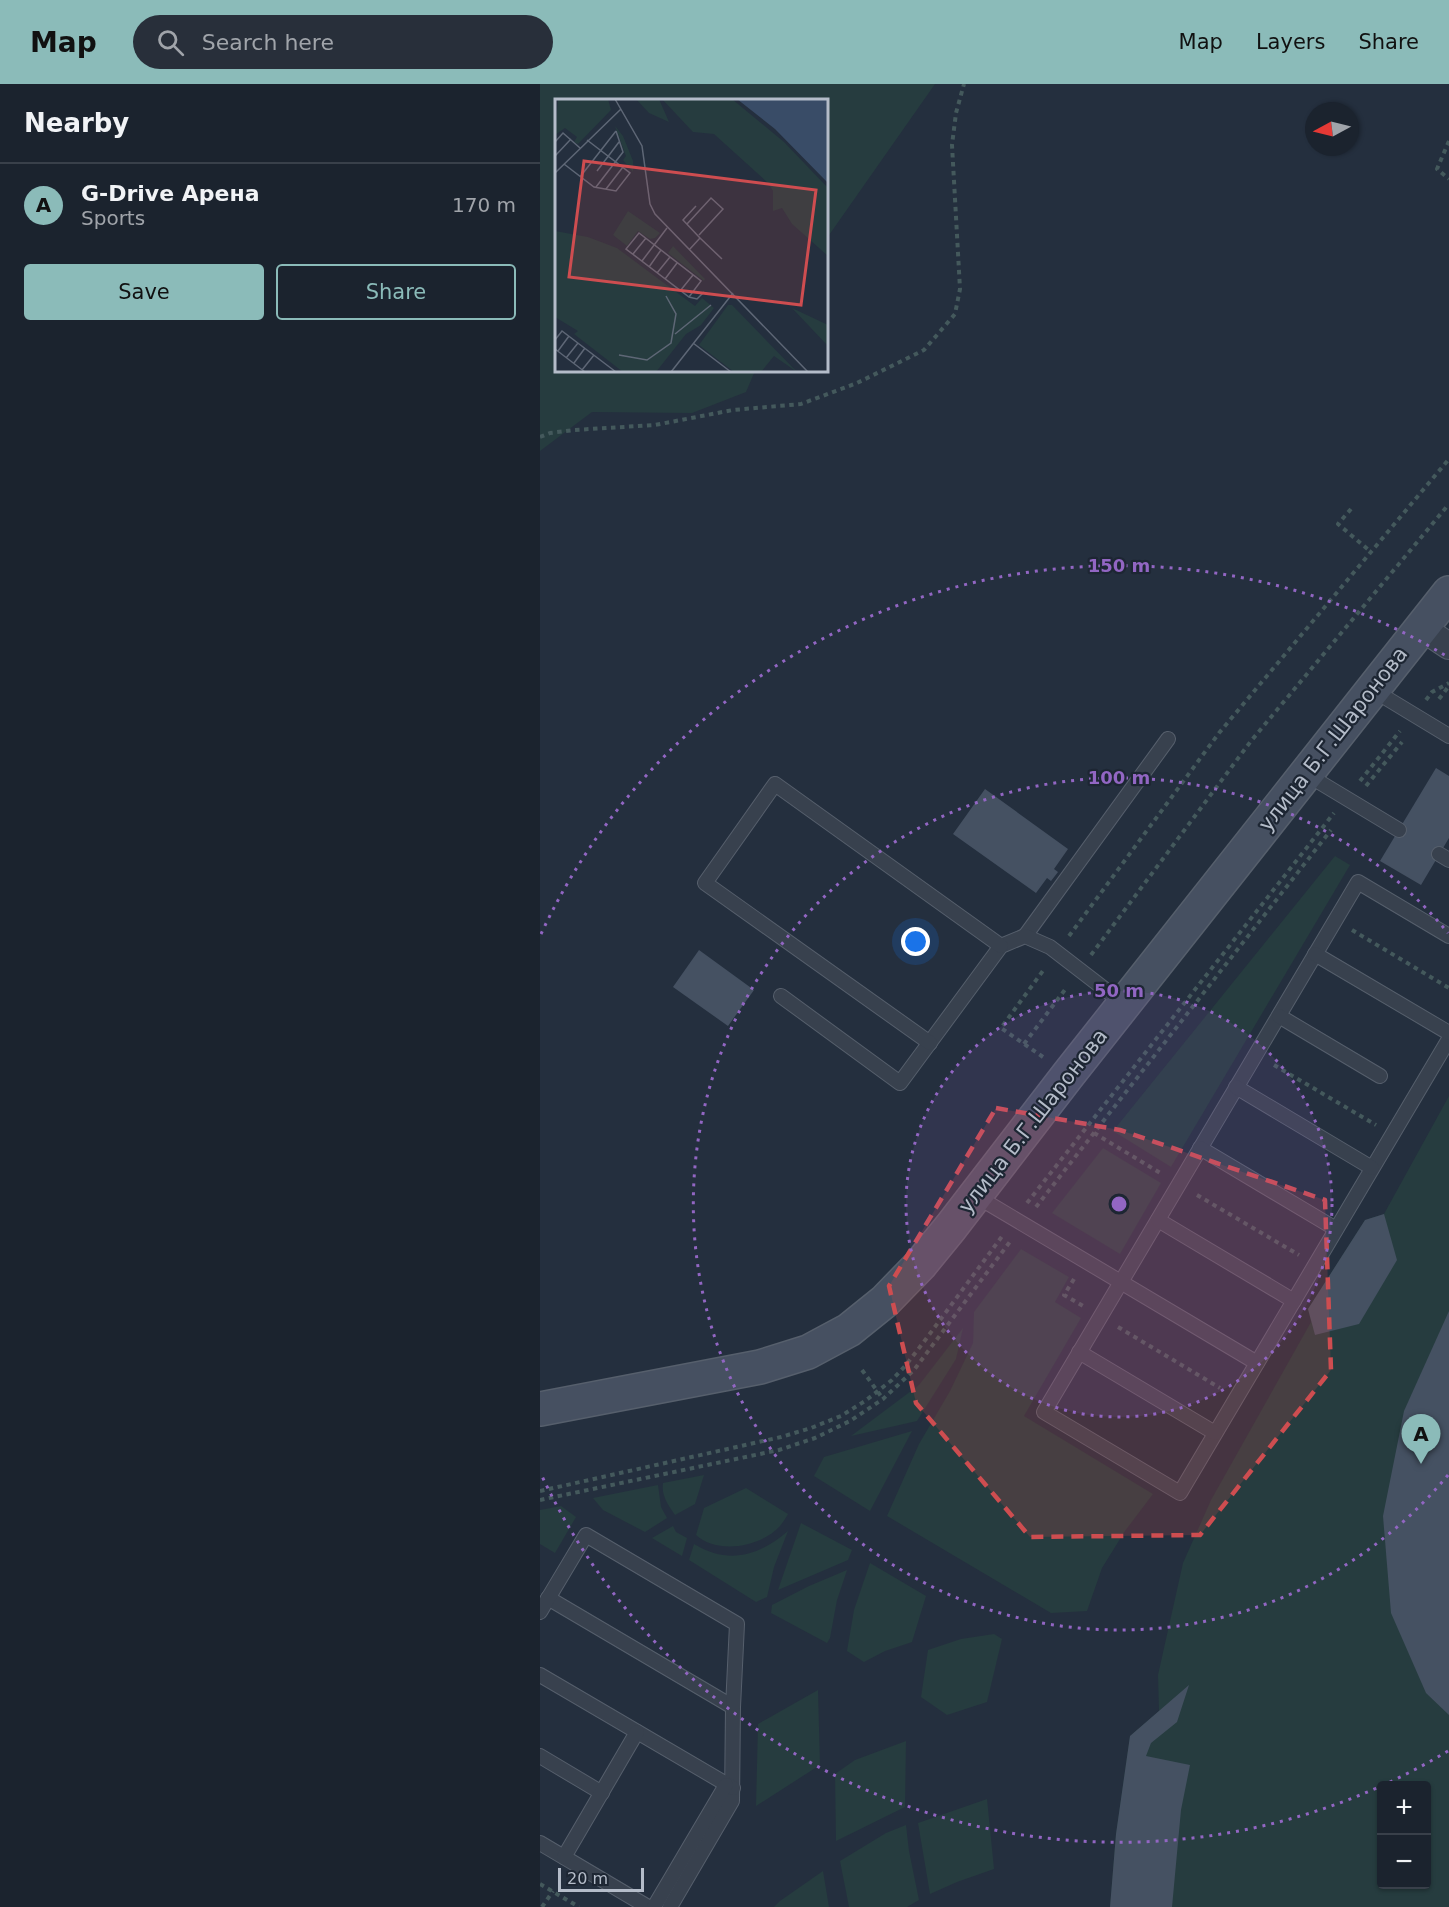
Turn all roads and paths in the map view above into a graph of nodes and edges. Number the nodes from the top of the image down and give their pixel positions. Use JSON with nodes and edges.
{"nodes":[{"id":1,"x":964,"y":84,"type":"edge"},
{"id":2,"x":1449,"y":141,"type":"edge"},
{"id":3,"x":1449,"y":179,"type":"edge"},
{"id":4,"x":540,"y":437,"type":"edge"},
{"id":5,"x":1449,"y":459,"type":"edge"},
{"id":6,"x":1449,"y":504,"type":"edge"},
{"id":7,"x":1351,"y":509,"type":"dead end"},
{"id":8,"x":1371,"y":552,"type":"junction"},
{"id":9,"x":1449,"y":593,"type":"edge"},
{"id":10,"x":1422,"y":628,"type":"junction"},
{"id":11,"x":1449,"y":646,"type":"edge"},
{"id":12,"x":1449,"y":685,"type":"edge"},
{"id":13,"x":1373,"y":690,"type":"junction"},
{"id":14,"x":1447,"y":691,"type":"edge"},
{"id":15,"x":1439,"y":699,"type":"dead end"},
{"id":16,"x":1414,"y":714,"type":"junction"},
{"id":17,"x":1449,"y":735,"type":"edge"},
{"id":18,"x":1168,"y":740,"type":"dead end"},
{"id":19,"x":1402,"y":742,"type":"dead end"},
{"id":20,"x":1306,"y":774,"type":"junction"},
{"id":21,"x":1362,"y":791,"type":"dead end"},
{"id":22,"x":1346,"y":798,"type":"junction"},
{"id":23,"x":1331,"y":830,"type":"dead end"},
{"id":24,"x":1399,"y":830,"type":"dead end"},
{"id":25,"x":1335,"y":920,"type":"junction"},
{"id":26,"x":1025,"y":936,"type":"junction"},
{"id":27,"x":1449,"y":936,"type":"edge"},
{"id":28,"x":1001,"y":946,"type":"junction"},
{"id":29,"x":1056,"y":953,"type":"junction"},
{"id":30,"x":1316,"y":954,"type":"junction"},
{"id":31,"x":1079,"y":970,"type":"junction"},
{"id":32,"x":1449,"y":988,"type":"edge"},
{"id":33,"x":781,"y":996,"type":"dead end"},
{"id":34,"x":1124,"y":1004,"type":"junction"},
{"id":35,"x":1279,"y":1016,"type":"junction"},
{"id":36,"x":1449,"y":1033,"type":"edge"},
{"id":37,"x":1449,"y":1039,"type":"edge"},
{"id":38,"x":930,"y":1043,"type":"junction"},
{"id":39,"x":1024,"y":1044,"type":"junction"},
{"id":40,"x":1256,"y":1054,"type":"junction"},
{"id":41,"x":1043,"y":1057,"type":"dead end"},
{"id":42,"x":1380,"y":1076,"type":"dead end"},
{"id":43,"x":1236,"y":1087,"type":"junction"},
{"id":44,"x":1094,"y":1133,"type":"junction"},
{"id":45,"x":1392,"y":1135,"type":"junction"},
{"id":46,"x":1200,"y":1148,"type":"junction"},
{"id":47,"x":1372,"y":1168,"type":"junction"},
{"id":48,"x":1179,"y":1184,"type":"junction"},
{"id":49,"x":976,"y":1196,"type":"junction"},
{"id":50,"x":1033,"y":1211,"type":"dead end"},
{"id":51,"x":1015,"y":1219,"type":"junction"},
{"id":52,"x":1158,"y":1220,"type":"junction"},
{"id":53,"x":1336,"y":1229,"type":"junction"},
{"id":54,"x":1013,"y":1238,"type":"dead end"},
{"id":55,"x":1315,"y":1265,"type":"junction"},
{"id":56,"x":1121,"y":1282,"type":"junction"},
{"id":57,"x":1294,"y":1301,"type":"junction"},
{"id":58,"x":1079,"y":1352,"type":"junction"},
{"id":59,"x":1257,"y":1363,"type":"junction"},
{"id":60,"x":862,"y":1370,"type":"dead end"},
{"id":61,"x":878,"y":1392,"type":"junction"},
{"id":62,"x":883,"y":1399,"type":"junction"},
{"id":63,"x":540,"y":1409,"type":"edge"},
{"id":64,"x":1215,"y":1433,"type":"junction"},
{"id":65,"x":540,"y":1491,"type":"edge"},
{"id":66,"x":540,"y":1500,"type":"edge"},
{"id":67,"x":548,"y":1598,"type":"junction"},
{"id":68,"x":540,"y":1612,"type":"edge"},
{"id":69,"x":540,"y":1675,"type":"edge"},
{"id":70,"x":733,"y":1707,"type":"junction"},
{"id":71,"x":637,"y":1732,"type":"junction"},
{"id":72,"x":540,"y":1756,"type":"edge"},
{"id":73,"x":729,"y":1787,"type":"junction"},
{"id":74,"x":602,"y":1793,"type":"junction"},
{"id":75,"x":540,"y":1843,"type":"edge"},
{"id":76,"x":564,"y":1857,"type":"junction"},
{"id":77,"x":540,"y":1884,"type":"edge"},
{"id":78,"x":553,"y":1891,"type":"junction"},
{"id":79,"x":542,"y":1907,"type":"edge"},
{"id":80,"x":579,"y":1907,"type":"edge"},
{"id":81,"x":648,"y":1907,"type":"edge"},
{"id":82,"x":654,"y":1907,"type":"edge"},
{"id":83,"x":670,"y":1907,"type":"edge"}],
"edges":[{"from":1,"to":4,"type":"path"},
{"from":2,"to":3,"type":"path"},
{"from":5,"to":8,"type":"path"},
{"from":6,"to":31,"type":"path"},
{"from":7,"to":8,"type":"path"},
{"from":8,"to":29,"type":"path"},
{"from":9,"to":10,"type":"main road","name":"улица Б.Г.Шаронова"},
{"from":10,"to":11,"type":"street"},
{"from":10,"to":13,"type":"main road","name":"улица Б.Г.Шаронова"},
{"from":12,"to":14,"type":"path"},
{"from":12,"to":16,"type":"path"},
{"from":13,"to":16,"type":"lane"},
{"from":13,"to":20,"type":"main road","name":"улица Б.Г.Шаронова"},
{"from":14,"to":15,"type":"path"},
{"from":16,"to":17,"type":"lane"},
{"from":16,"to":22,"type":"path"},
{"from":18,"to":26,"type":"lane"},
{"from":19,"to":21,"type":"path"},
{"from":20,"to":22,"type":"lane"},
{"from":20,"to":34,"type":"main road","name":"улица Б.Г.Шаронова"},
{"from":22,"to":24,"type":"lane"},
{"from":22,"to":51,"type":"path"},
{"from":23,"to":44,"type":"path"},
{"from":25,"to":27,"type":"lane"},
{"from":25,"to":30,"type":"lane"},
{"from":25,"to":32,"type":"path"},
{"from":26,"to":28,"type":"lane"},
{"from":26,"to":29,"type":"lane"},
{"from":28,"to":38,"type":"lane"},
{"from":28,"to":38,"type":"lane"},
{"from":29,"to":31,"type":"lane"},
{"from":29,"to":39,"type":"path"},
{"from":30,"to":35,"type":"lane"},
{"from":30,"to":36,"type":"lane"},
{"from":31,"to":34,"type":"lane"},
{"from":31,"to":39,"type":"path"},
{"from":33,"to":38,"type":"lane"},
{"from":34,"to":49,"type":"main road","name":"улица Б.Г.Шаронова"},
{"from":35,"to":40,"type":"lane"},
{"from":35,"to":42,"type":"lane"},
{"from":37,"to":45,"type":"lane"},
{"from":39,"to":41,"type":"path"},
{"from":40,"to":43,"type":"lane"},
{"from":40,"to":45,"type":"path"},
{"from":43,"to":46,"type":"lane"},
{"from":43,"to":47,"type":"lane"},
{"from":44,"to":48,"type":"path"},
{"from":44,"to":50,"type":"path"},
{"from":45,"to":47,"type":"lane"},
{"from":46,"to":48,"type":"lane"},
{"from":46,"to":53,"type":"lane"},
{"from":47,"to":53,"type":"lane"},
{"from":48,"to":52,"type":"lane"},
{"from":48,"to":55,"type":"path"},
{"from":49,"to":51,"type":"lane"},
{"from":49,"to":63,"type":"main road","name":"улица Б.Г.Шаронова"},
{"from":51,"to":56,"type":"lane"},
{"from":51,"to":61,"type":"path"},
{"from":52,"to":56,"type":"lane"},
{"from":52,"to":57,"type":"lane"},
{"from":53,"to":55,"type":"lane"},
{"from":54,"to":62,"type":"path"},
{"from":55,"to":57,"type":"lane"},
{"from":56,"to":58,"type":"lane"},
{"from":56,"to":59,"type":"lane"},
{"from":57,"to":59,"type":"lane"},
{"from":58,"to":64,"type":"lane"},
{"from":58,"to":64,"type":"lane"},
{"from":59,"to":64,"type":"lane"},
{"from":60,"to":61,"type":"path"},
{"from":61,"to":62,"type":"path"},
{"from":61,"to":65,"type":"path"},
{"from":62,"to":66,"type":"path"},
{"from":67,"to":68,"type":"lane"},
{"from":67,"to":70,"type":"lane"},
{"from":67,"to":70,"type":"lane"},
{"from":69,"to":71,"type":"lane"},
{"from":70,"to":73,"type":"lane"},
{"from":71,"to":73,"type":"lane"},
{"from":71,"to":74,"type":"lane"},
{"from":72,"to":74,"type":"lane"},
{"from":73,"to":82,"type":"lane"},
{"from":73,"to":83,"type":"lane"},
{"from":74,"to":76,"type":"lane"},
{"from":75,"to":76,"type":"lane"},
{"from":76,"to":81,"type":"lane"},
{"from":77,"to":78,"type":"path"},
{"from":78,"to":79,"type":"path"},
{"from":78,"to":80,"type":"path"}]}
